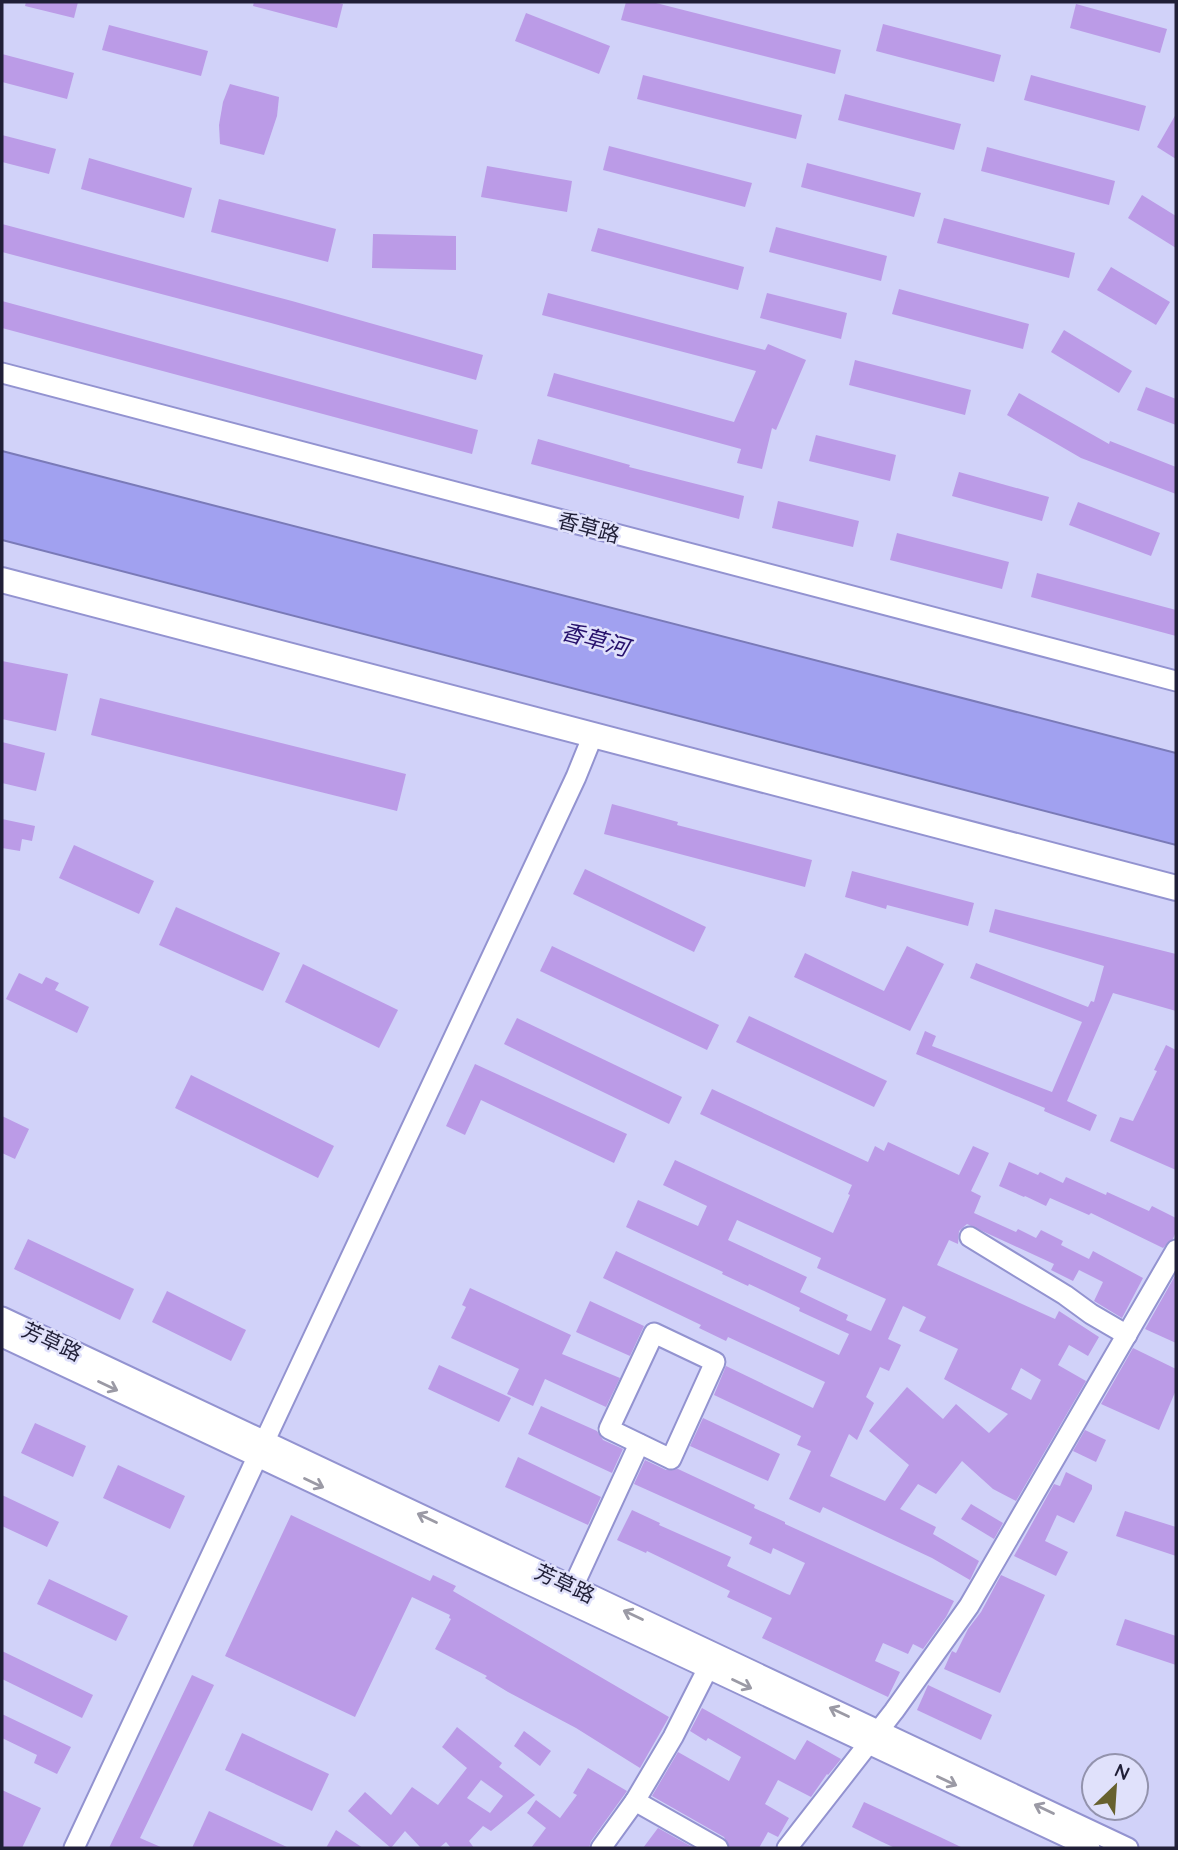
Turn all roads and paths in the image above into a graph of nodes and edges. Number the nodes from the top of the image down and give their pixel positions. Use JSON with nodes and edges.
{"nodes":[{"id":1,"x":2,"y":373,"type":"edge"},
{"id":2,"x":2,"y":580,"type":"edge"},
{"id":3,"x":1176,"y":681,"type":"edge"},
{"id":4,"x":593,"y":735,"type":"junction"},
{"id":5,"x":1176,"y":888,"type":"edge"},
{"id":6,"x":970,"y":1237,"type":"dead end"},
{"id":7,"x":1176,"y":1250,"type":"edge"},
{"id":8,"x":2,"y":1317,"type":"edge"},
{"id":9,"x":1127,"y":1335,"type":"junction"},
{"id":10,"x":2,"y":1337,"type":"edge"},
{"id":11,"x":639,"y":1444,"type":"junction"},
{"id":12,"x":261,"y":1449,"type":"junction"},
{"id":13,"x":573,"y":1587,"type":"junction"},
{"id":14,"x":708,"y":1668,"type":"junction"},
{"id":15,"x":873,"y":1737,"type":"junction"},
{"id":16,"x":635,"y":1801,"type":"junction"},
{"id":17,"x":74,"y":1848,"type":"edge"},
{"id":18,"x":601,"y":1848,"type":"edge"},
{"id":19,"x":718,"y":1848,"type":"edge"},
{"id":20,"x":787,"y":1848,"type":"edge"},
{"id":21,"x":1090,"y":1848,"type":"edge"},
{"id":22,"x":1128,"y":1848,"type":"edge"}],
"edges":[{"from":1,"to":3,"type":"street","name":"香草路"},
{"from":2,"to":4,"type":"main road"},
{"from":4,"to":5,"type":"main road"},
{"from":4,"to":12,"type":"street"},
{"from":6,"to":9,"type":"street"},
{"from":7,"to":9,"type":"street"},
{"from":8,"to":12,"type":"street","name":"芳草路"},
{"from":9,"to":15,"type":"street"},
{"from":10,"to":12,"type":"street","name":"芳草路","one_way":true},
{"from":11,"to":11,"type":"street"},
{"from":11,"to":13,"type":"street"},
{"from":13,"to":12,"type":"street","name":"芳草路","one_way":true},
{"from":12,"to":14,"type":"street","name":"芳草路","one_way":true},
{"from":12,"to":17,"type":"street"},
{"from":15,"to":13,"type":"street","name":"芳草路","one_way":true},
{"from":14,"to":15,"type":"street","name":"芳草路","one_way":true},
{"from":14,"to":16,"type":"street"},
{"from":15,"to":20,"type":"street"},
{"from":15,"to":21,"type":"street","name":"芳草路","one_way":true},
{"from":22,"to":15,"type":"street","name":"芳草路","one_way":true},
{"from":16,"to":18,"type":"street"},
{"from":16,"to":19,"type":"street"}]}
